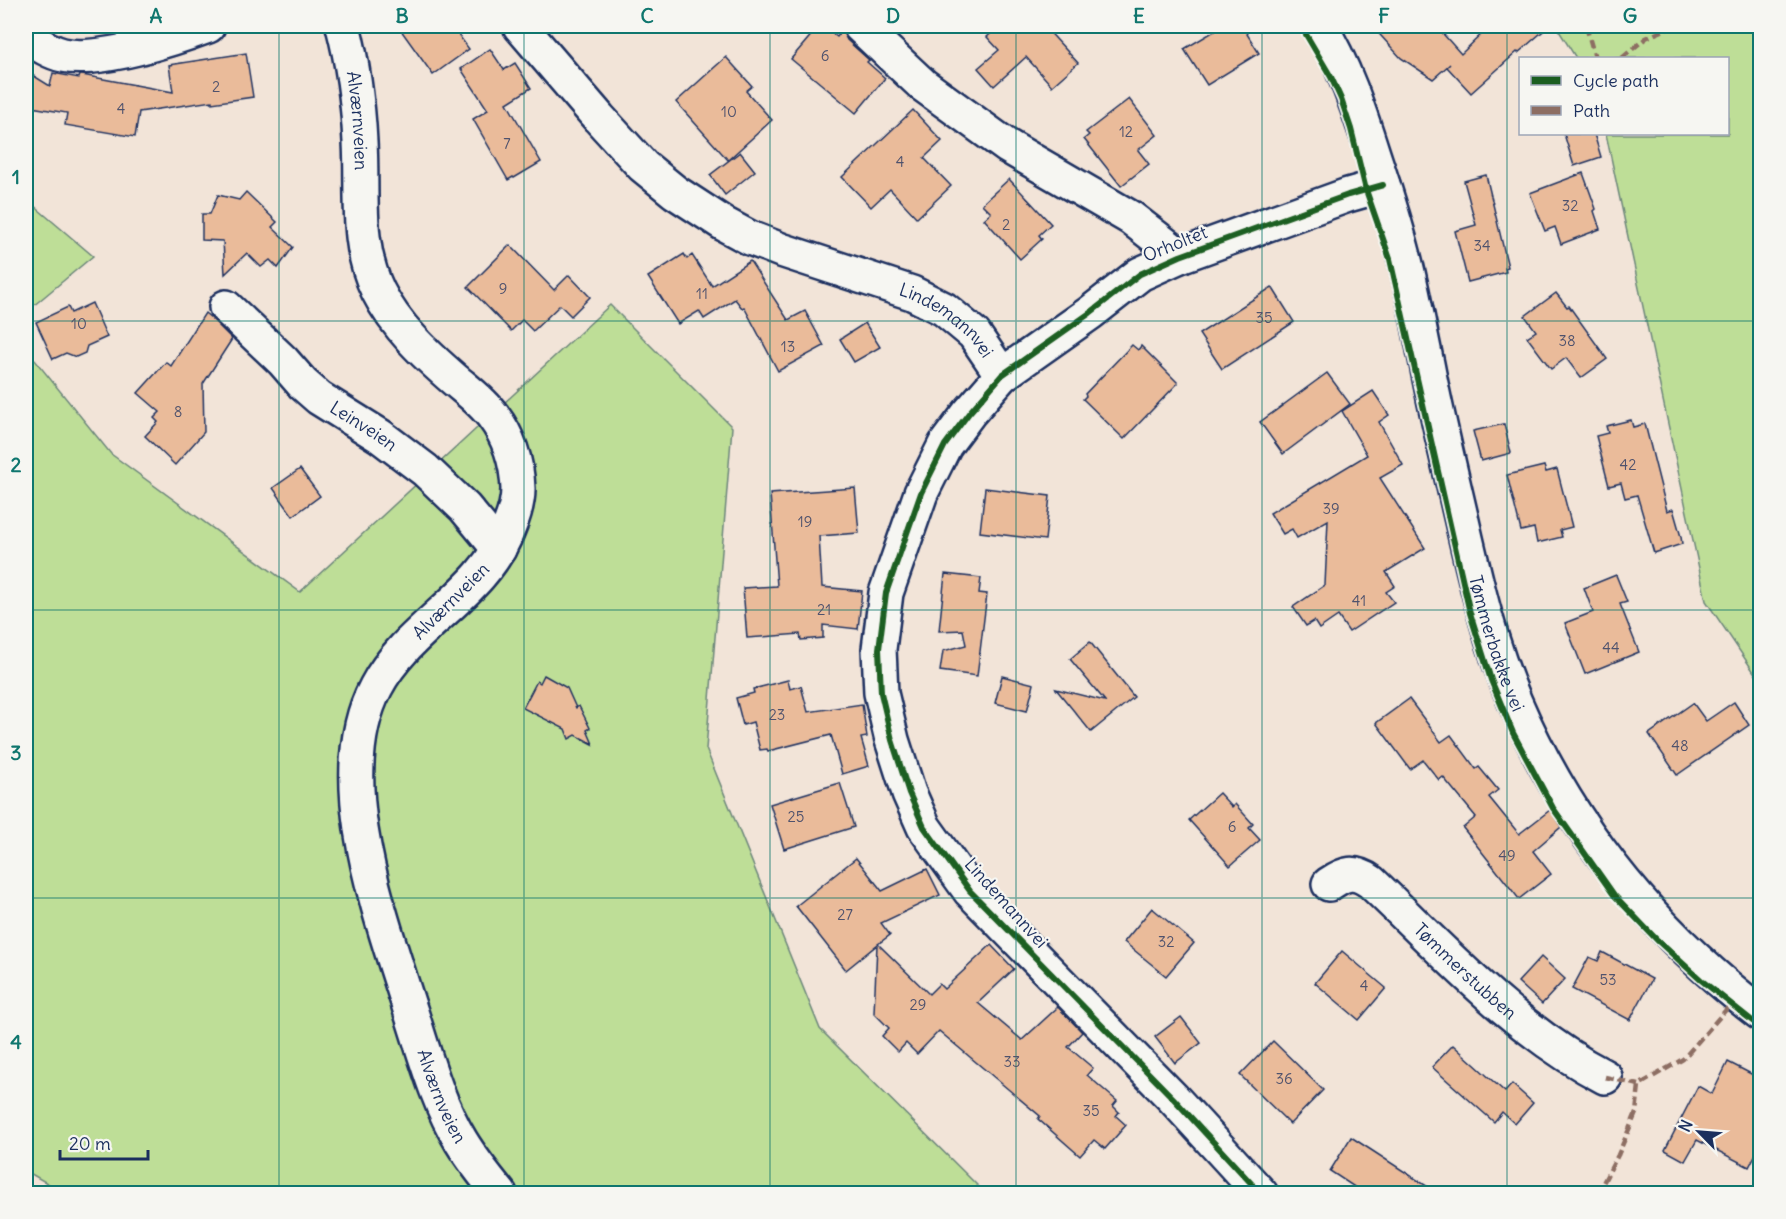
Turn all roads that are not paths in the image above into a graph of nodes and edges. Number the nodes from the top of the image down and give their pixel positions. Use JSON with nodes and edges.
{"nodes":[{"id":1,"x":208,"y":26,"type":"edge"},
{"id":2,"x":343,"y":26,"type":"edge"},
{"id":3,"x":520,"y":26,"type":"edge"},
{"id":4,"x":860,"y":26,"type":"edge"},
{"id":5,"x":1320,"y":26,"type":"edge"},
{"id":6,"x":26,"y":36,"type":"edge"},
{"id":7,"x":1383,"y":185,"type":"junction"},
{"id":8,"x":1180,"y":256,"type":"junction"},
{"id":9,"x":226,"y":307,"type":"dead end"},
{"id":10,"x":1002,"y":375,"type":"junction"},
{"id":11,"x":500,"y":549,"type":"junction"},
{"id":12,"x":1329,"y":884,"type":"dead end"},
{"id":13,"x":1761,"y":1012,"type":"edge"},
{"id":14,"x":1605,"y":1077,"type":"dead end"},
{"id":15,"x":500,"y":1194,"type":"edge"},
{"id":16,"x":1261,"y":1194,"type":"edge"}],
"edges":[{"from":1,"to":6,"type":"street"},
{"from":2,"to":11,"type":"street","name":"Alværnveien"},
{"from":3,"to":10,"type":"street","name":"Lindemannvei"},
{"from":4,"to":8,"type":"street","name":"Orholtet"},
{"from":5,"to":7,"type":"street","name":"Tømmerbakke vei"},
{"from":7,"to":8,"type":"street","name":"Orholtet"},
{"from":7,"to":13,"type":"street","name":"Tømmerbakke vei"},
{"from":8,"to":10,"type":"street","name":"Orholtet"},
{"from":9,"to":11,"type":"street","name":"Leinveien"},
{"from":10,"to":16,"type":"street","name":"Lindemannvei"},
{"from":11,"to":15,"type":"street","name":"Alværnveien"},
{"from":12,"to":14,"type":"street","name":"Tømmerstubben"}]}
